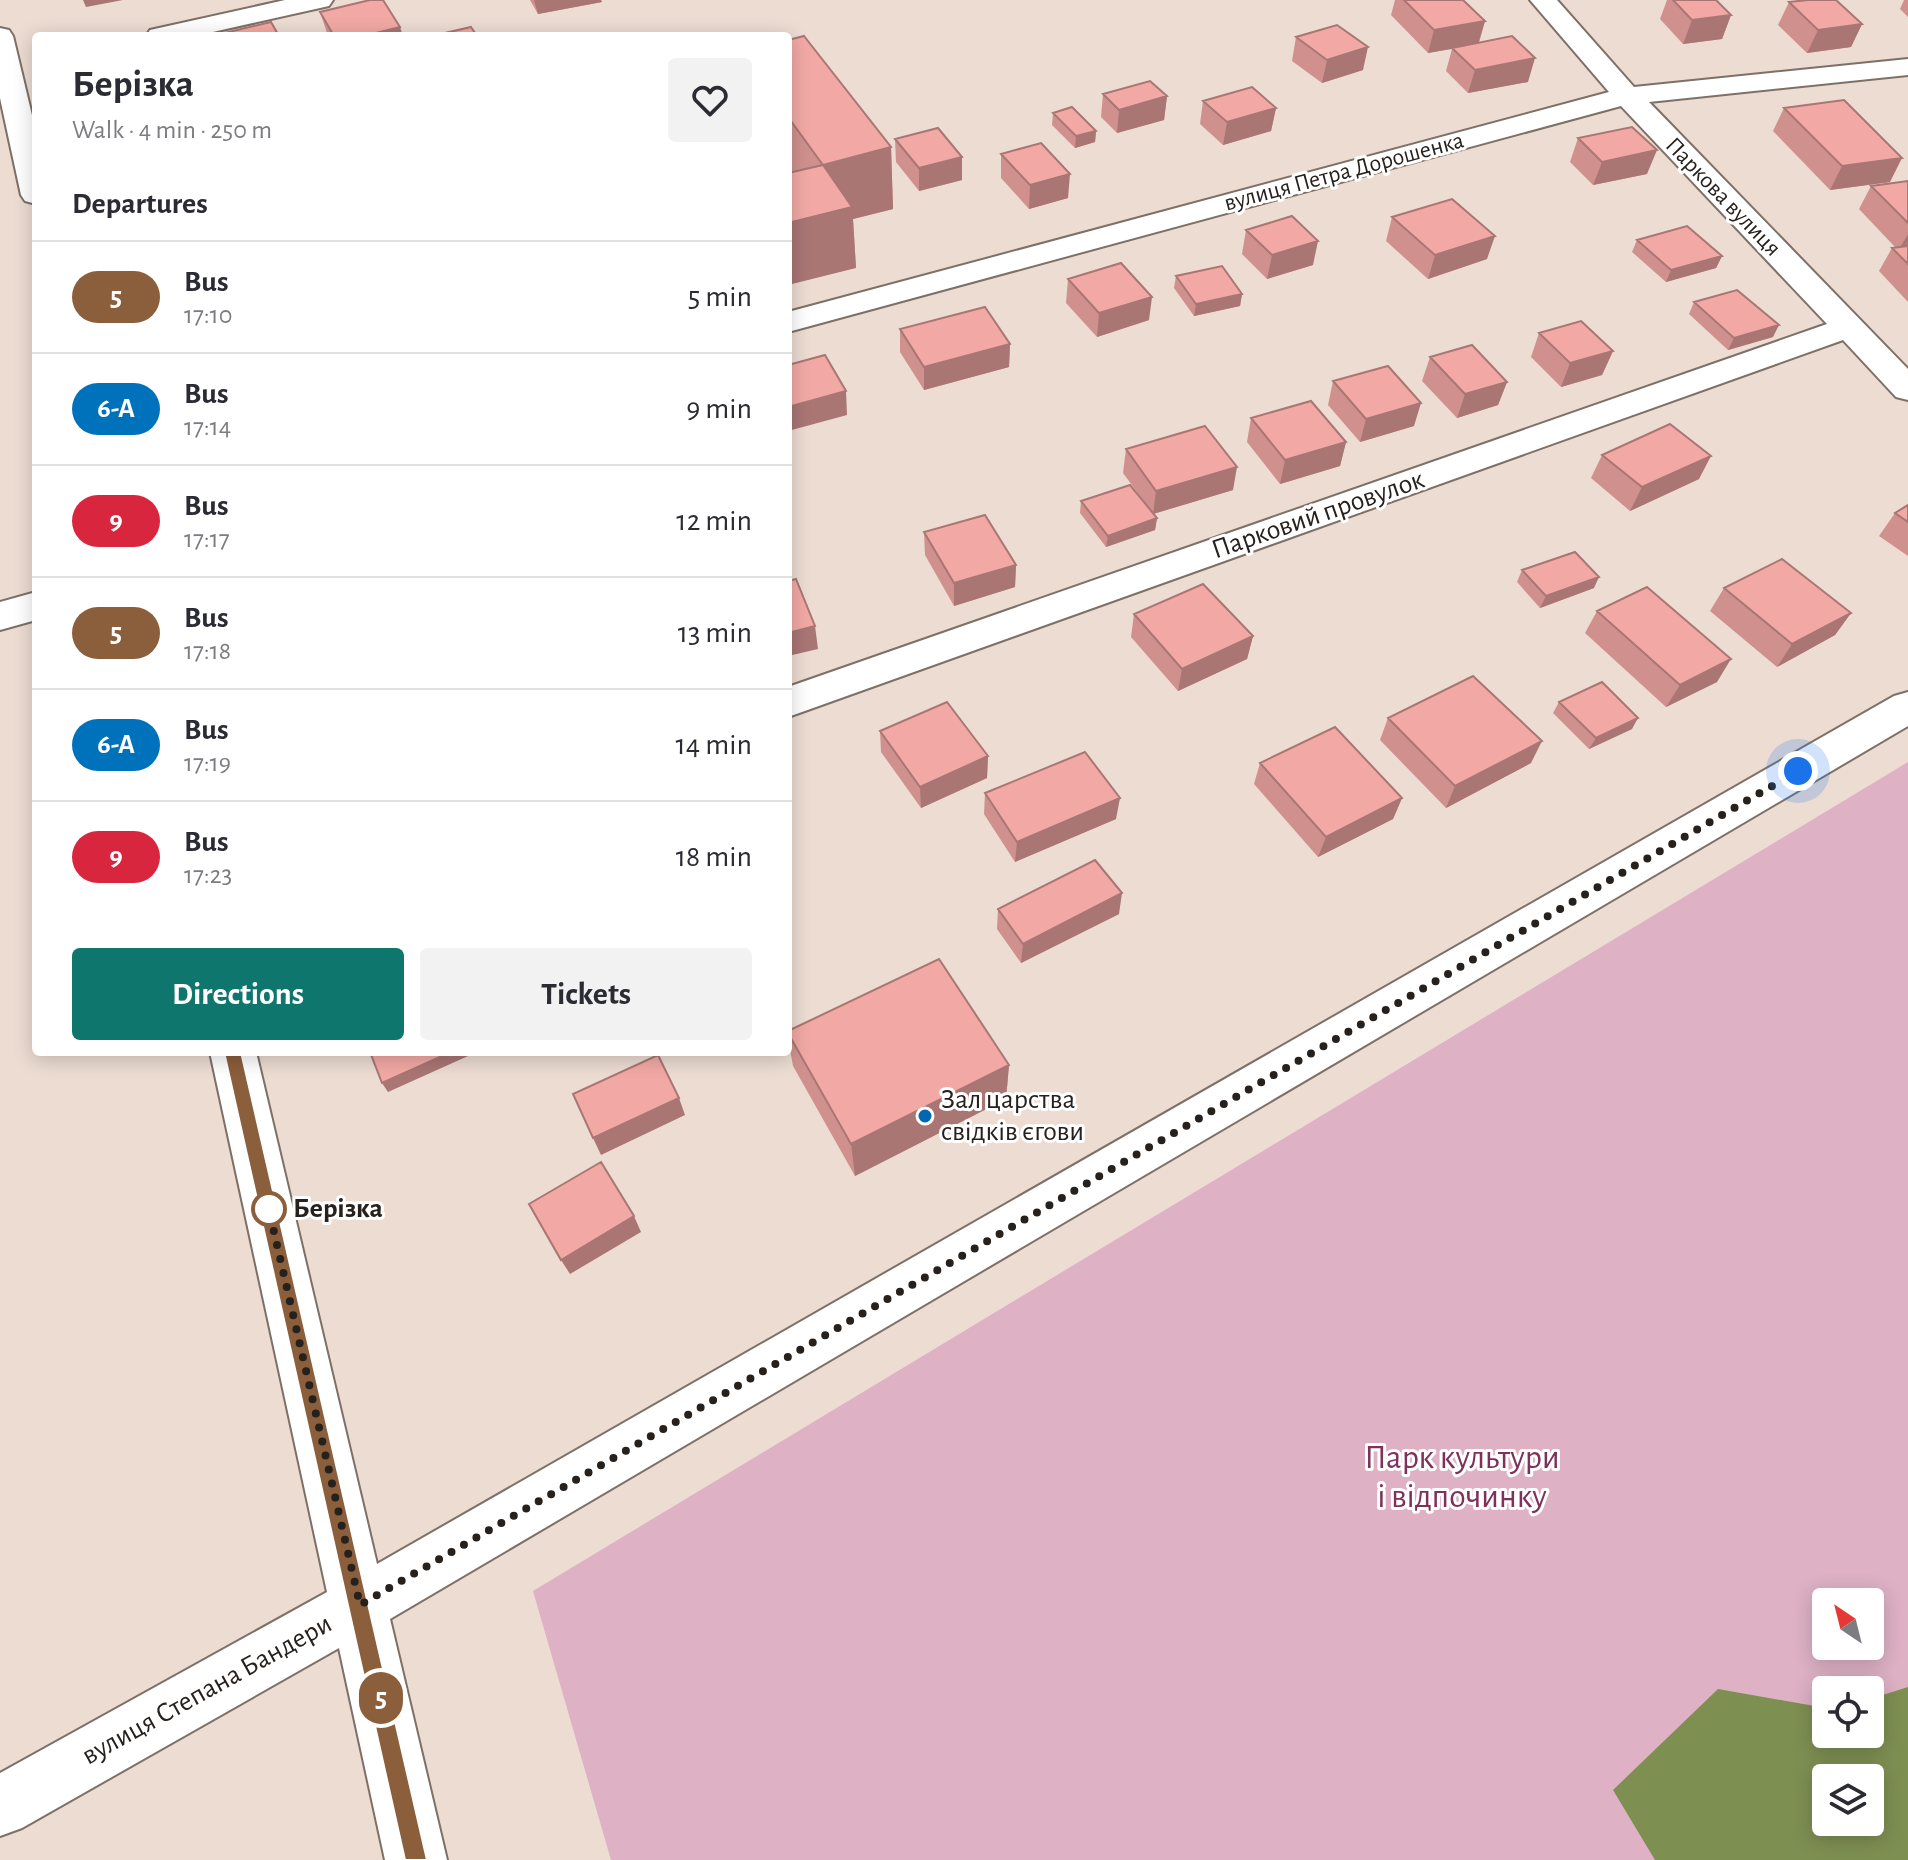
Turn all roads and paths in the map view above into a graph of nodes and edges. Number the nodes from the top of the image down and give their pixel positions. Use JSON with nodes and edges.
{"nodes":[{"id":1,"x":320,"y":0,"type":"edge"},
{"id":2,"x":1543,"y":0,"type":"edge"},
{"id":3,"x":177,"y":32,"type":"edge"},
{"id":4,"x":0,"y":36,"type":"edge"},
{"id":5,"x":32,"y":65,"type":"edge"},
{"id":6,"x":1908,"y":67,"type":"edge"},
{"id":7,"x":4,"y":71,"type":"edge"},
{"id":8,"x":1627,"y":96,"type":"junction"},
{"id":9,"x":32,"y":180,"type":"edge"},
{"id":10,"x":792,"y":321,"type":"edge"},
{"id":11,"x":1849,"y":327,"type":"junction"},
{"id":12,"x":1908,"y":389,"type":"edge"},
{"id":13,"x":32,"y":607,"type":"edge"},
{"id":14,"x":0,"y":616,"type":"edge"},
{"id":15,"x":792,"y":701,"type":"edge"},
{"id":16,"x":1908,"y":707,"type":"edge"},
{"id":17,"x":234,"y":1056,"type":"edge"},
{"id":18,"x":360,"y":1605,"type":"junction"},
{"id":19,"x":0,"y":1806,"type":"edge"},
{"id":20,"x":416,"y":1860,"type":"edge"}],
"edges":[{"from":1,"to":3,"type":"street"},
{"from":2,"to":8,"type":"street","name":"Паркова вулиця"},
{"from":4,"to":7,"type":"street"},
{"from":5,"to":7,"type":"street"},
{"from":6,"to":8,"type":"street","name":"вулиця Петра Дорошенка"},
{"from":7,"to":9,"type":"street"},
{"from":8,"to":10,"type":"street","name":"вулиця Петра Дорошенка"},
{"from":8,"to":11,"type":"street","name":"Паркова вулиця"},
{"from":11,"to":12,"type":"street","name":"Паркова вулиця"},
{"from":11,"to":15,"type":"street","name":"Парковий провулок"},
{"from":13,"to":14,"type":"street"},
{"from":16,"to":18,"type":"street","name":"вулиця Степана Бандери"},
{"from":17,"to":18,"type":"street"},
{"from":18,"to":19,"type":"street","name":"вулиця Степана Бандери"},
{"from":18,"to":20,"type":"street"}]}
